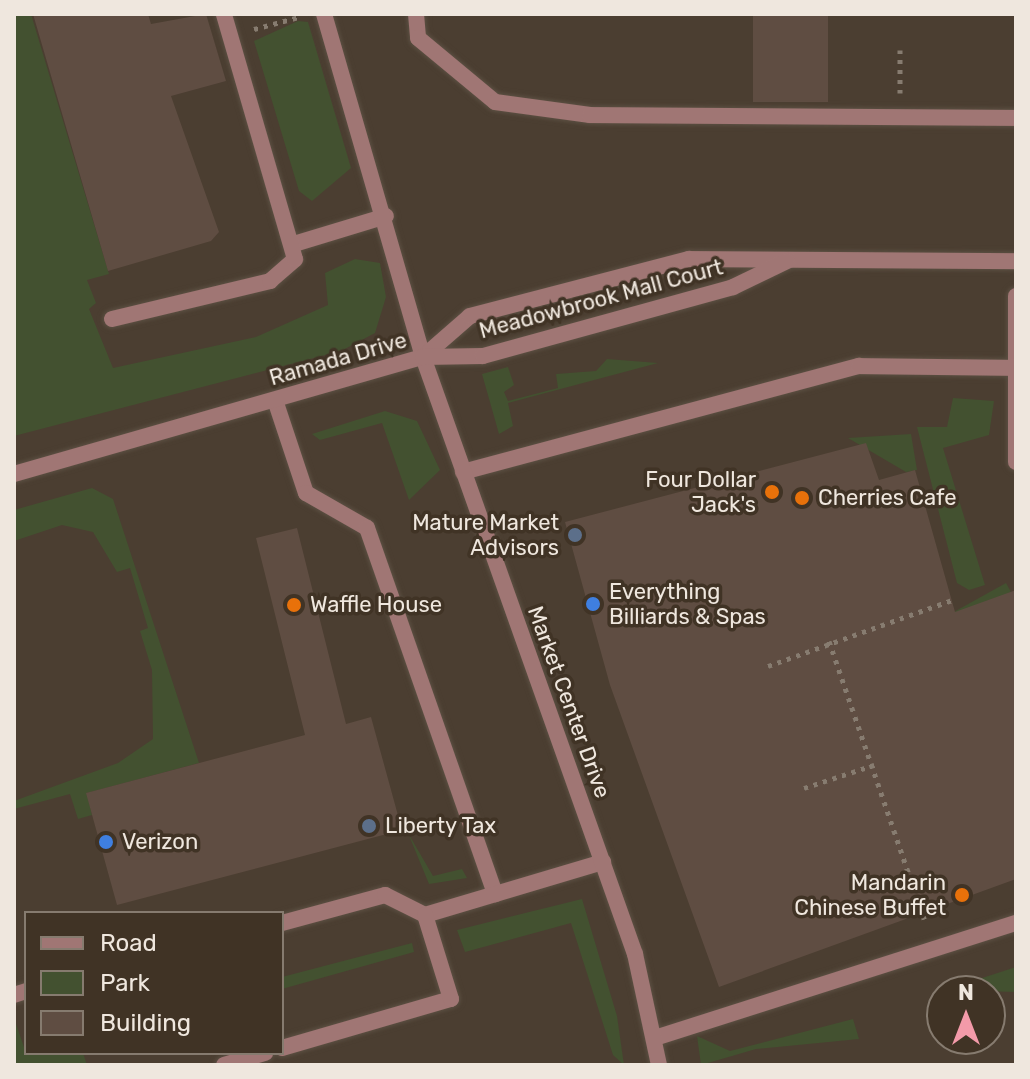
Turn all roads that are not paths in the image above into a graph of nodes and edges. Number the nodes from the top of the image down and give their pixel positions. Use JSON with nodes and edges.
{"nodes":[{"id":1,"x":224,"y":14,"type":"edge"},
{"id":2,"x":324,"y":14,"type":"edge"},
{"id":3,"x":416,"y":14,"type":"edge"},
{"id":4,"x":1016,"y":118,"type":"edge"},
{"id":5,"x":386,"y":216,"type":"junction"},
{"id":6,"x":294,"y":244,"type":"junction"},
{"id":7,"x":787,"y":261,"type":"junction"},
{"id":8,"x":1016,"y":261,"type":"edge"},
{"id":9,"x":1016,"y":296,"type":"edge"},
{"id":10,"x":112,"y":319,"type":"dead end"},
{"id":11,"x":423,"y":357,"type":"junction"},
{"id":12,"x":1015,"y":368,"type":"edge"},
{"id":13,"x":275,"y":400,"type":"junction"},
{"id":14,"x":1015,"y":458,"type":"edge"},
{"id":15,"x":463,"y":472,"type":"junction"},
{"id":16,"x":14,"y":474,"type":"edge"},
{"id":17,"x":603,"y":862,"type":"junction"},
{"id":18,"x":495,"y":894,"type":"junction"},
{"id":19,"x":425,"y":915,"type":"junction"},
{"id":20,"x":284,"y":922,"type":"edge"},
{"id":21,"x":1016,"y":923,"type":"edge"},
{"id":22,"x":655,"y":1038,"type":"junction"},
{"id":23,"x":284,"y":1047,"type":"edge"},
{"id":24,"x":258,"y":1055,"type":"edge"},
{"id":25,"x":224,"y":1065,"type":"edge"},
{"id":26,"x":659,"y":1065,"type":"edge"}],
"edges":[{"from":1,"to":6,"type":"street"},
{"from":2,"to":5,"type":"street","name":"Ramada Drive"},
{"from":3,"to":4,"type":"street"},
{"from":5,"to":6,"type":"street"},
{"from":5,"to":11,"type":"street","name":"Ramada Drive"},
{"from":6,"to":10,"type":"street"},
{"from":7,"to":8,"type":"street","name":"Meadowbrook Mall Court"},
{"from":7,"to":11,"type":"street","name":"Meadowbrook Mall Court"},
{"from":7,"to":11,"type":"street","name":"Meadowbrook Mall Court"},
{"from":9,"to":12,"type":"street"},
{"from":11,"to":13,"type":"street","name":"Ramada Drive"},
{"from":11,"to":15,"type":"street","name":"Market Center Drive"},
{"from":12,"to":14,"type":"street"},
{"from":12,"to":15,"type":"street"},
{"from":13,"to":16,"type":"street","name":"Ramada Drive"},
{"from":13,"to":18,"type":"street"},
{"from":15,"to":17,"type":"street","name":"Market Center Drive"},
{"from":17,"to":18,"type":"street"},
{"from":17,"to":22,"type":"street","name":"Market Center Drive"},
{"from":18,"to":19,"type":"street"},
{"from":19,"to":20,"type":"street"},
{"from":19,"to":23,"type":"street"},
{"from":21,"to":22,"type":"street"},
{"from":22,"to":26,"type":"street","name":"Market Center Drive"},
{"from":24,"to":25,"type":"street"}]}
